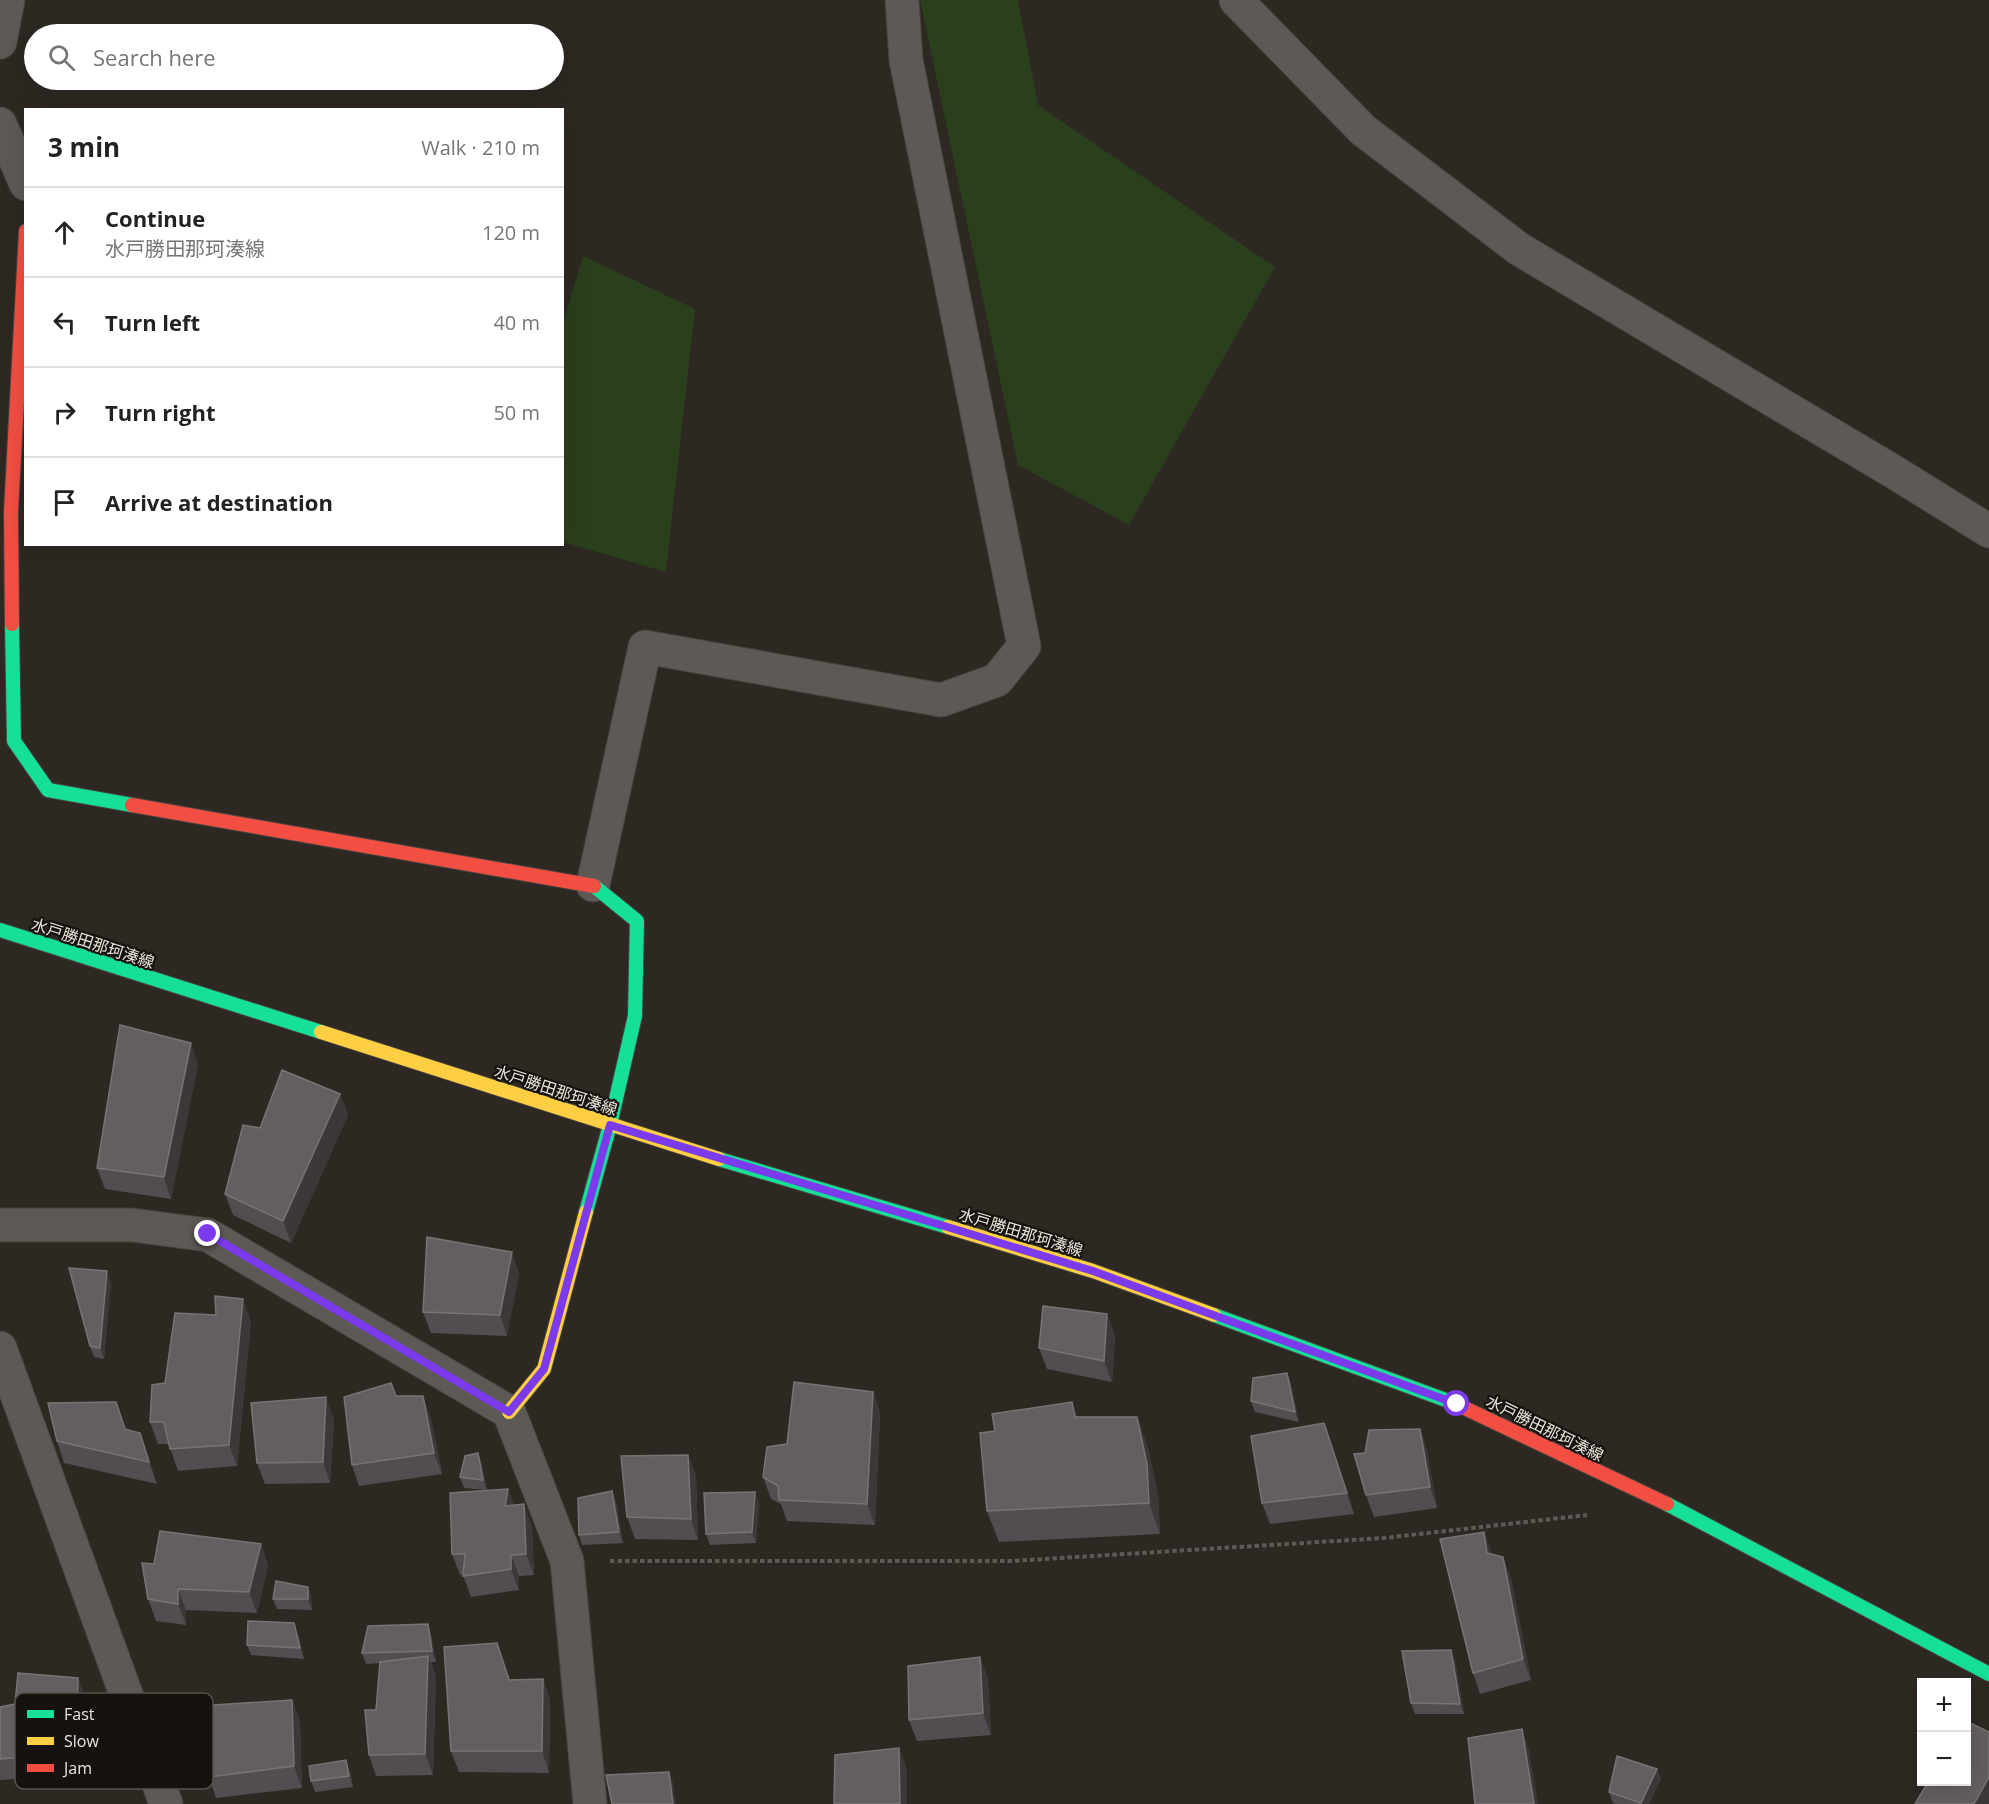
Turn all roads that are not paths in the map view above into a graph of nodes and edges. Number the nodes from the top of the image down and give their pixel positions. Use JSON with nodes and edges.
{"nodes":[{"id":1,"x":8,"y":0,"type":"edge"},
{"id":2,"x":902,"y":0,"type":"edge"},
{"id":3,"x":1236,"y":0,"type":"edge"},
{"id":4,"x":0,"y":42,"type":"edge"},
{"id":5,"x":0,"y":124,"type":"edge"},
{"id":6,"x":24,"y":179,"type":"edge"},
{"id":7,"x":24,"y":268,"type":"edge"},
{"id":8,"x":1989,"y":531,"type":"edge"},
{"id":9,"x":593,"y":885,"type":"junction"},
{"id":10,"x":0,"y":930,"type":"edge"},
{"id":11,"x":610,"y":1125,"type":"junction"},
{"id":12,"x":0,"y":1225,"type":"edge"},
{"id":13,"x":0,"y":1348,"type":"edge"},
{"id":14,"x":509,"y":1412,"type":"junction"},
{"id":15,"x":1989,"y":1674,"type":"edge"},
{"id":16,"x":126,"y":1693,"type":"edge"},
{"id":17,"x":161,"y":1789,"type":"edge"},
{"id":18,"x":166,"y":1804,"type":"edge"},
{"id":19,"x":590,"y":1804,"type":"edge"}],
"edges":[{"from":1,"to":4,"type":"street"},
{"from":2,"to":9,"type":"street"},
{"from":3,"to":8,"type":"street"},
{"from":5,"to":6,"type":"street"},
{"from":7,"to":9,"type":"main road"},
{"from":9,"to":11,"type":"main road"},
{"from":10,"to":11,"type":"main road","name":"水戸勝田那珂湊線"},
{"from":11,"to":14,"type":"main road"},
{"from":11,"to":15,"type":"main road","name":"水戸勝田那珂湊線"},
{"from":12,"to":14,"type":"street"},
{"from":13,"to":16,"type":"street"},
{"from":14,"to":19,"type":"street"},
{"from":17,"to":18,"type":"street"}]}
